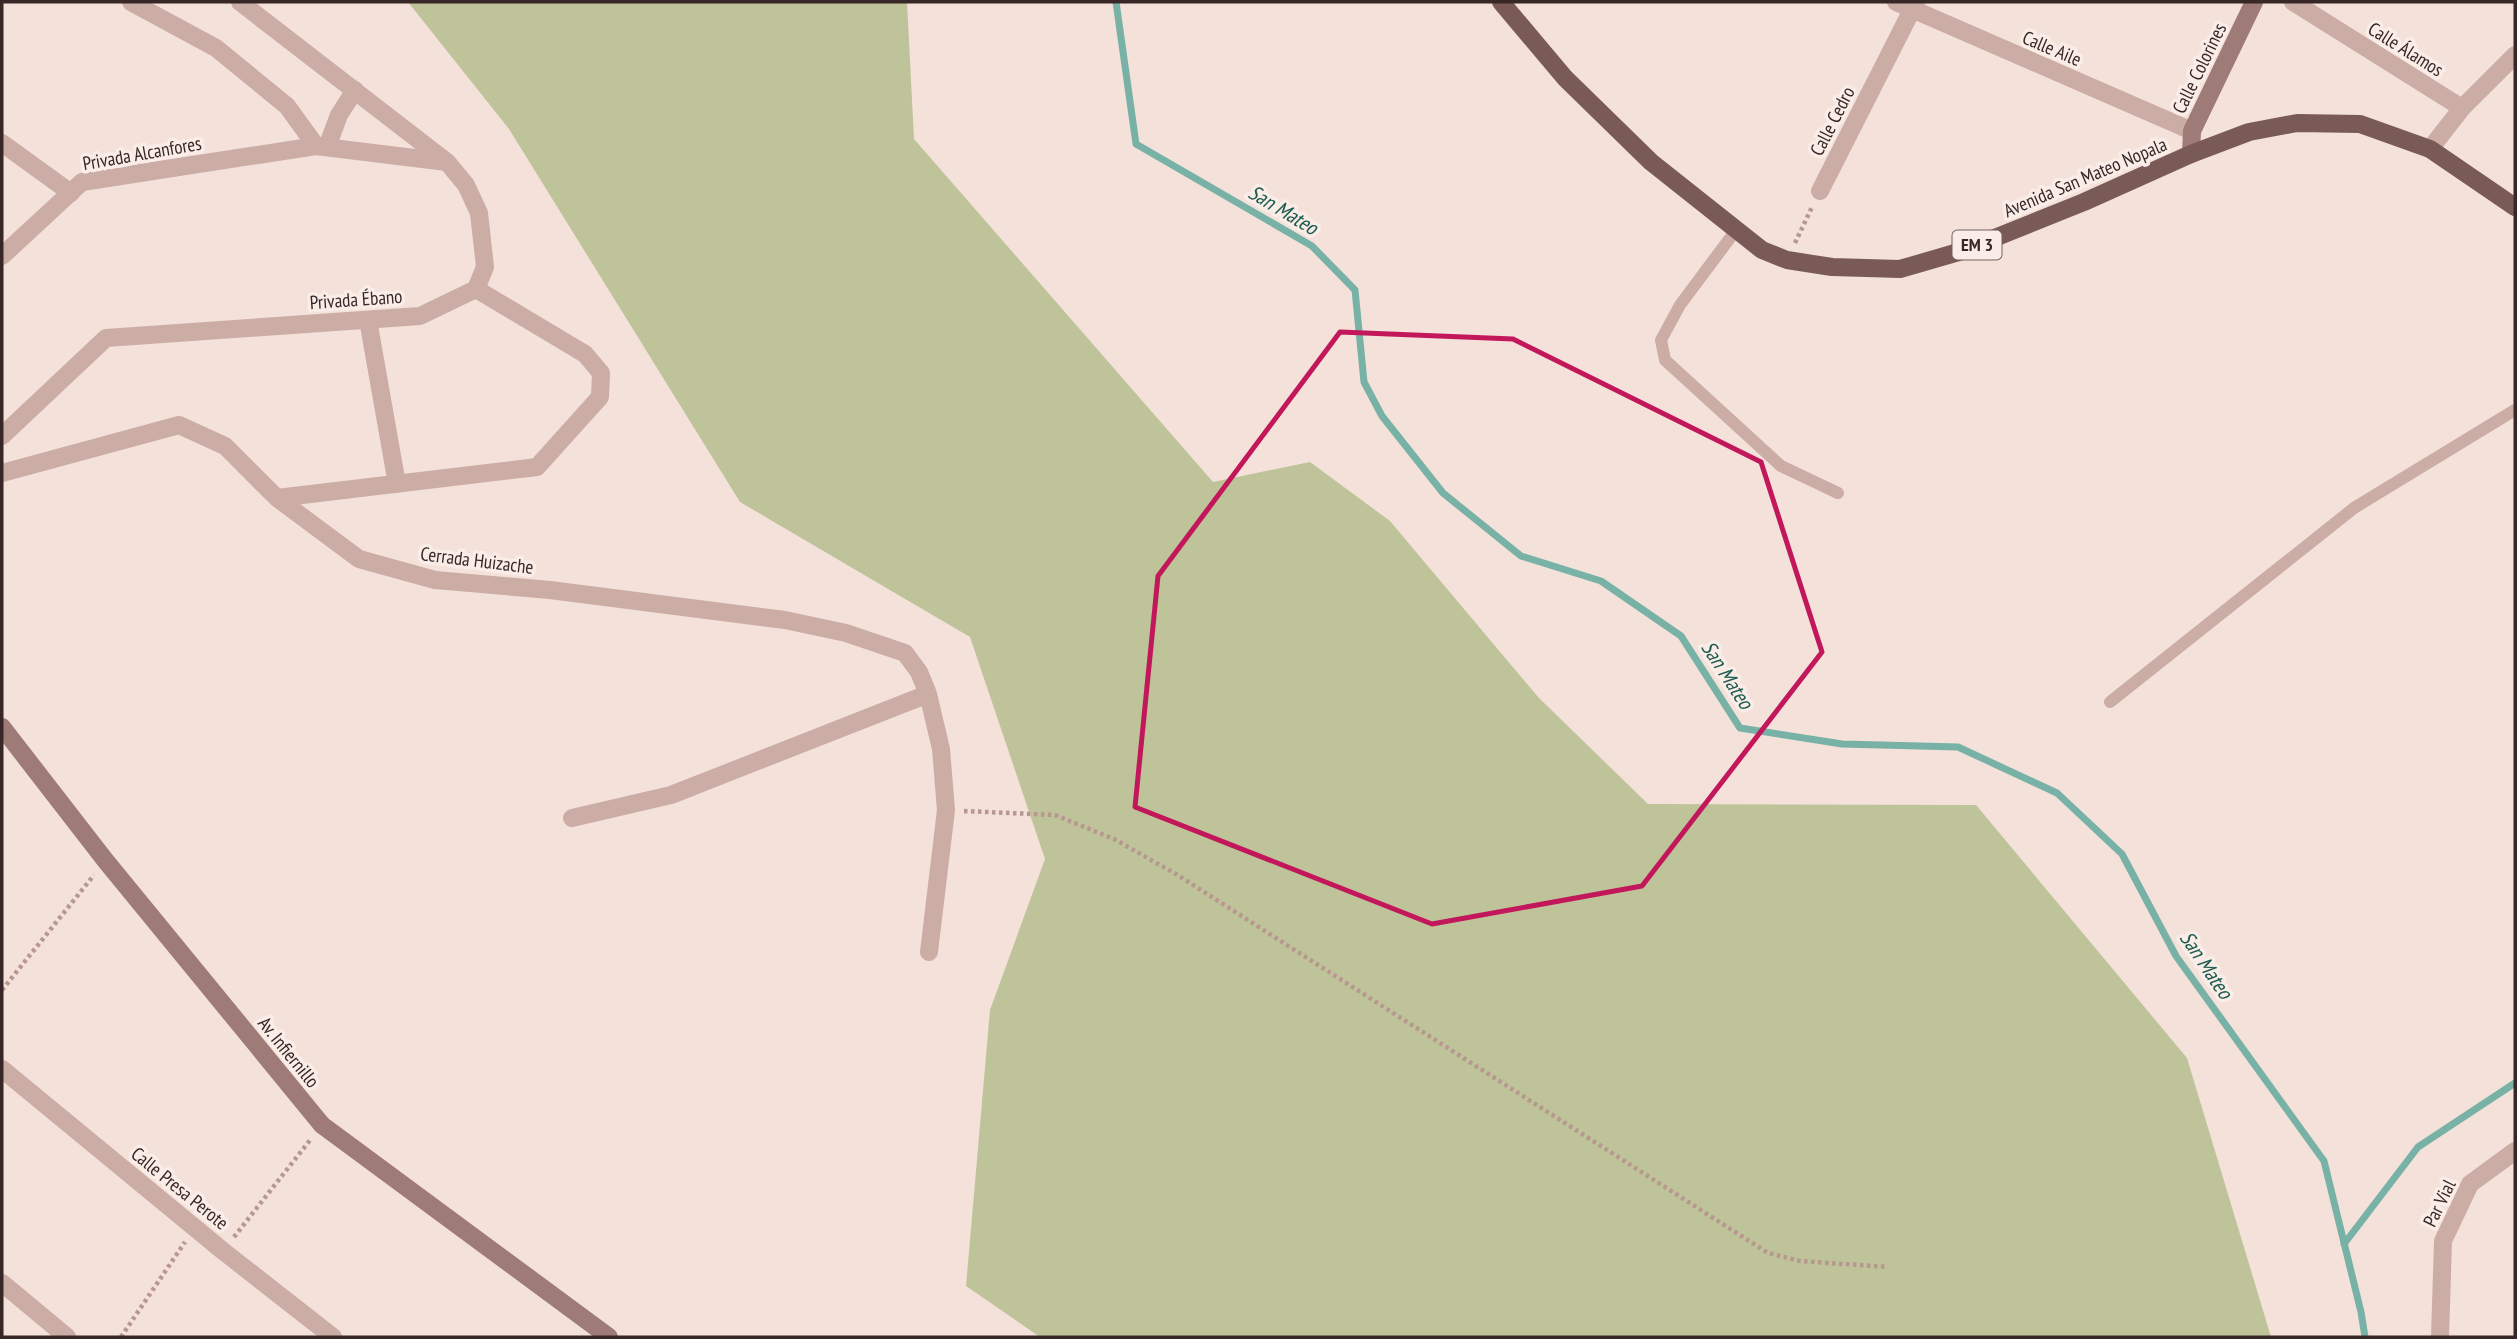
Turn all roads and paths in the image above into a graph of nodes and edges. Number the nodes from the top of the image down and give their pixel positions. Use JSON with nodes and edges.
{"nodes":[{"id":1,"x":131,"y":2,"type":"edge"},
{"id":2,"x":240,"y":2,"type":"edge"},
{"id":3,"x":1501,"y":2,"type":"edge"},
{"id":4,"x":2255,"y":2,"type":"edge"},
{"id":5,"x":2293,"y":2,"type":"edge"},
{"id":6,"x":1908,"y":4,"type":"edge"},
{"id":7,"x":2515,"y":55,"type":"edge"},
{"id":8,"x":355,"y":90,"type":"junction"},
{"id":9,"x":2462,"y":108,"type":"junction"},
{"id":10,"x":2192,"y":131,"type":"junction"},
{"id":11,"x":2,"y":143,"type":"edge"},
{"id":12,"x":322,"y":146,"type":"junction"},
{"id":13,"x":2430,"y":149,"type":"junction"},
{"id":14,"x":2191,"y":154,"type":"junction"},
{"id":15,"x":447,"y":162,"type":"junction"},
{"id":16,"x":1820,"y":191,"type":"joint"},
{"id":17,"x":71,"y":193,"type":"junction"},
{"id":18,"x":2515,"y":206,"type":"edge"},
{"id":19,"x":1736,"y":230,"type":"junction"},
{"id":20,"x":2,"y":256,"type":"edge"},
{"id":21,"x":1787,"y":260,"type":"junction"},
{"id":22,"x":476,"y":289,"type":"junction"},
{"id":23,"x":368,"y":320,"type":"junction"},
{"id":24,"x":2515,"y":410,"type":"edge"},
{"id":25,"x":2,"y":436,"type":"edge"},
{"id":26,"x":2,"y":474,"type":"edge"},
{"id":27,"x":397,"y":484,"type":"junction"},
{"id":28,"x":1838,"y":493,"type":"dead end"},
{"id":29,"x":277,"y":498,"type":"junction"},
{"id":30,"x":928,"y":694,"type":"junction"},
{"id":31,"x":2110,"y":702,"type":"dead end"},
{"id":32,"x":2,"y":727,"type":"edge"},
{"id":33,"x":946,"y":810,"type":"junction"},
{"id":34,"x":572,"y":818,"type":"dead end"},
{"id":35,"x":105,"y":860,"type":"junction"},
{"id":36,"x":929,"y":953,"type":"dead end"},
{"id":37,"x":2,"y":990,"type":"edge"},
{"id":38,"x":2,"y":1069,"type":"edge"},
{"id":39,"x":322,"y":1125,"type":"junction"},
{"id":40,"x":2515,"y":1151,"type":"edge"},
{"id":41,"x":194,"y":1227,"type":"junction"},
{"id":42,"x":223,"y":1251,"type":"junction"},
{"id":43,"x":1888,"y":1267,"type":"dead end"},
{"id":44,"x":2,"y":1283,"type":"edge"},
{"id":45,"x":67,"y":1337,"type":"edge"},
{"id":46,"x":121,"y":1337,"type":"edge"},
{"id":47,"x":333,"y":1337,"type":"edge"},
{"id":48,"x":609,"y":1337,"type":"edge"},
{"id":49,"x":2440,"y":1337,"type":"edge"}],
"edges":[{"from":1,"to":12,"type":"street"},
{"from":2,"to":8,"type":"street"},
{"from":3,"to":19,"type":"main road","name":"Avenida San Mateo Nopala","number":"EM 3"},
{"from":4,"to":10,"type":"street","name":"Calle Colorines"},
{"from":5,"to":9,"type":"street","name":"Calle Álamos"},
{"from":6,"to":10,"type":"street","name":"Calle Aile"},
{"from":6,"to":16,"type":"street","name":"Calle Cedro"},
{"from":7,"to":9,"type":"street"},
{"from":8,"to":12,"type":"street"},
{"from":8,"to":15,"type":"street"},
{"from":9,"to":13,"type":"street"},
{"from":10,"to":14,"type":"street","name":"Calle Colorines"},
{"from":11,"to":17,"type":"street"},
{"from":12,"to":15,"type":"street"},
{"from":12,"to":17,"type":"street","name":"Privada Alcanfores"},
{"from":13,"to":14,"type":"main road","name":"Avenida San Mateo Nopala","number":"EM 3"},
{"from":13,"to":18,"type":"main road","name":"Avenida San Mateo Nopala","number":"EM 3"},
{"from":14,"to":21,"type":"main road","name":"Avenida San Mateo Nopala","number":"EM 3"},
{"from":15,"to":22,"type":"street"},
{"from":16,"to":21,"type":"path"},
{"from":17,"to":20,"type":"street","name":"Privada Alcanfores"},
{"from":19,"to":21,"type":"main road","name":"Avenida San Mateo Nopala","number":"EM 3"},
{"from":19,"to":28,"type":"lane"},
{"from":22,"to":23,"type":"street","name":"Privada Ébano"},
{"from":22,"to":27,"type":"street"},
{"from":23,"to":25,"type":"street","name":"Privada Ébano"},
{"from":23,"to":27,"type":"street"},
{"from":24,"to":31,"type":"lane"},
{"from":26,"to":29,"type":"street","name":"Cerrada Huizache"},
{"from":27,"to":29,"type":"street"},
{"from":29,"to":30,"type":"street","name":"Cerrada Huizache"},
{"from":30,"to":33,"type":"street","name":"Cerrada Huizache"},
{"from":30,"to":34,"type":"street"},
{"from":32,"to":35,"type":"street","name":"Av. Infiernillo"},
{"from":33,"to":36,"type":"street","name":"Cerrada Huizache"},
{"from":33,"to":43,"type":"path"},
{"from":35,"to":37,"type":"path"},
{"from":35,"to":39,"type":"street","name":"Av. Infiernillo"},
{"from":38,"to":41,"type":"street","name":"Calle Presa Perote"},
{"from":39,"to":42,"type":"path"},
{"from":39,"to":48,"type":"street","name":"Av. Infiernillo"},
{"from":40,"to":49,"type":"street","name":"Par Vial"},
{"from":41,"to":42,"type":"street","name":"Calle Presa Perote"},
{"from":41,"to":46,"type":"path"},
{"from":42,"to":47,"type":"street","name":"Calle Presa Perote"},
{"from":44,"to":45,"type":"street"}]}
